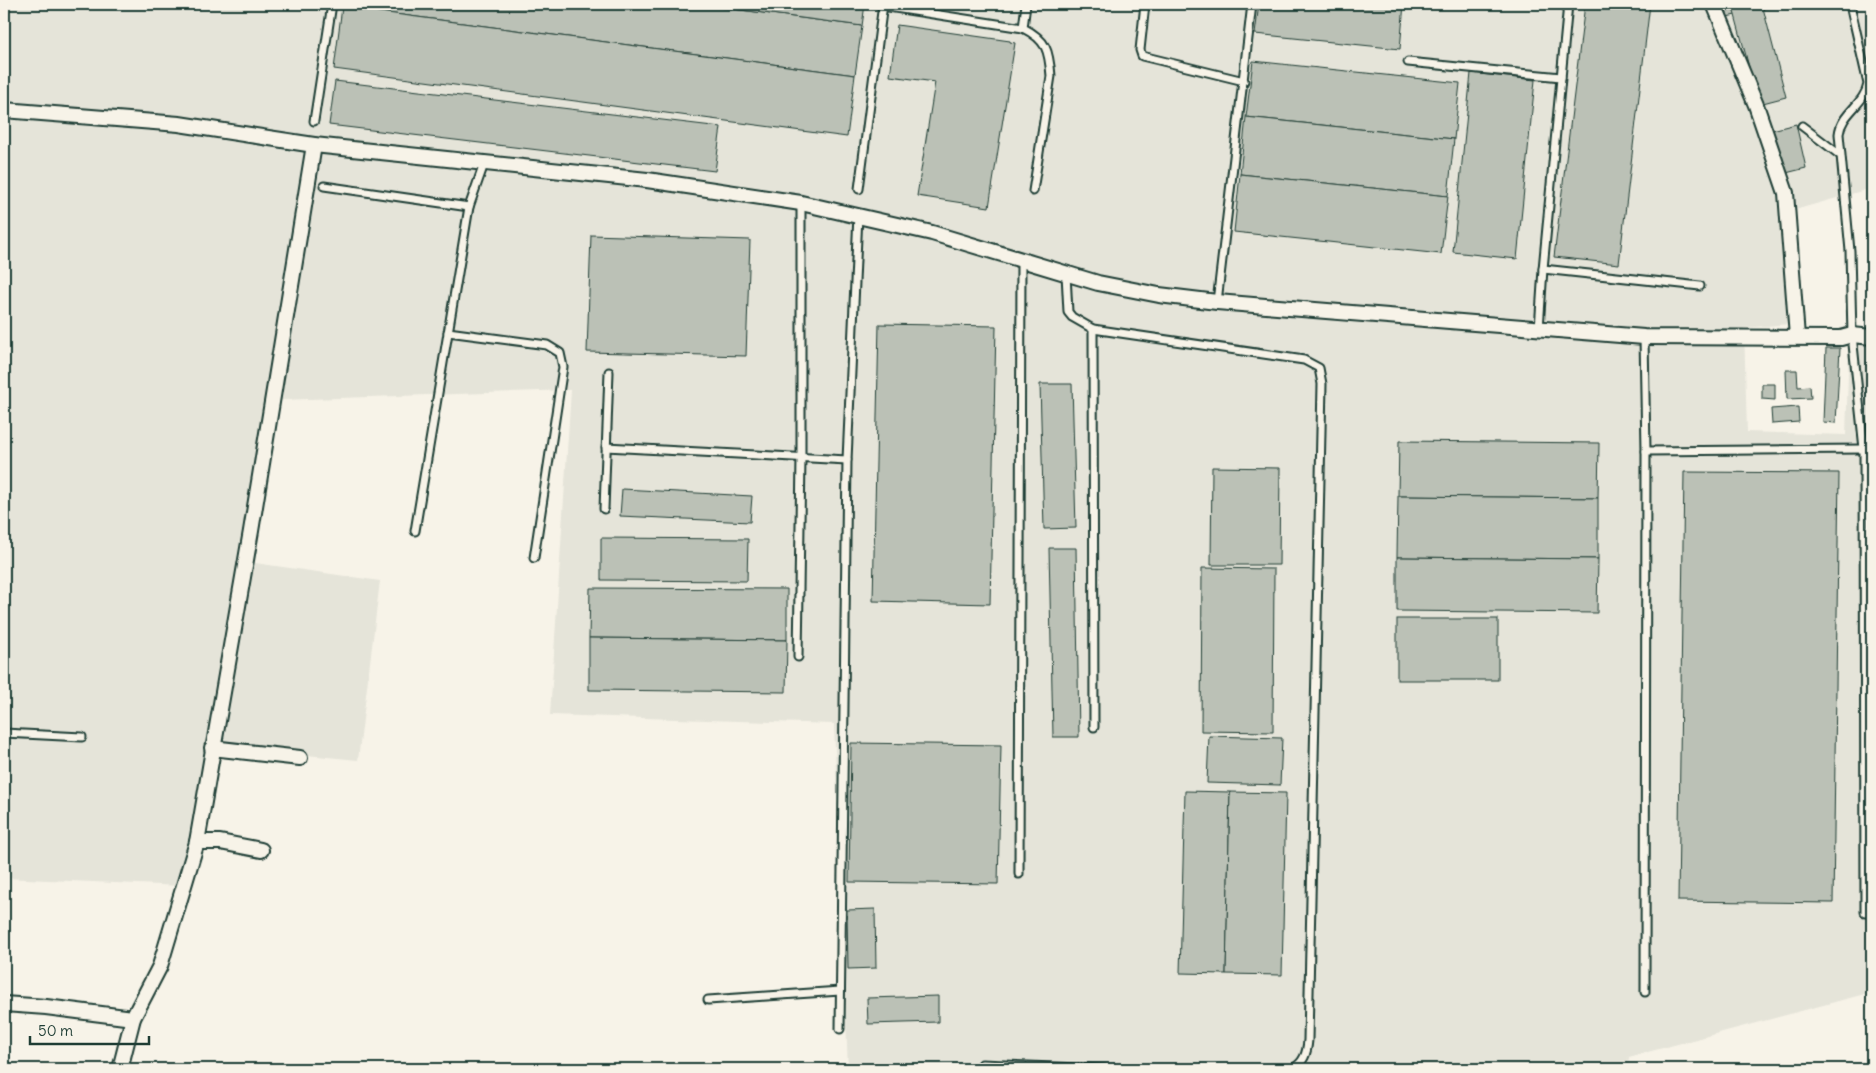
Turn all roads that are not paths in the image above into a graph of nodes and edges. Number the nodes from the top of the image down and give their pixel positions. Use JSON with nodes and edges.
{"nodes":[{"id":1,"x":332,"y":4,"type":"edge"},
{"id":2,"x":1026,"y":4,"type":"edge"},
{"id":3,"x":1145,"y":4,"type":"edge"},
{"id":4,"x":1252,"y":4,"type":"edge"},
{"id":5,"x":1568,"y":4,"type":"edge"},
{"id":6,"x":1714,"y":4,"type":"edge"},
{"id":7,"x":882,"y":5,"type":"edge"},
{"id":8,"x":1852,"y":9,"type":"dead end"},
{"id":9,"x":1023,"y":28,"type":"junction"},
{"id":10,"x":1408,"y":62,"type":"dead end"},
{"id":11,"x":1561,"y":76,"type":"junction"},
{"id":12,"x":1244,"y":81,"type":"junction"},
{"id":13,"x":4,"y":110,"type":"edge"},
{"id":14,"x":314,"y":121,"type":"dead end"},
{"id":15,"x":1802,"y":126,"type":"dead end"},
{"id":16,"x":314,"y":145,"type":"junction"},
{"id":17,"x":1840,"y":155,"type":"junction"},
{"id":18,"x":484,"y":164,"type":"junction"},
{"id":19,"x":324,"y":186,"type":"dead end"},
{"id":20,"x":859,"y":190,"type":"dead end"},
{"id":21,"x":1033,"y":191,"type":"dead end"},
{"id":22,"x":801,"y":203,"type":"junction"},
{"id":23,"x":469,"y":207,"type":"junction"},
{"id":24,"x":858,"y":215,"type":"junction"},
{"id":25,"x":1021,"y":258,"type":"junction"},
{"id":26,"x":1543,"y":269,"type":"junction"},
{"id":27,"x":1066,"y":274,"type":"junction"},
{"id":28,"x":1700,"y":286,"type":"dead end"},
{"id":29,"x":1217,"y":302,"type":"junction"},
{"id":30,"x":1093,"y":329,"type":"junction"},
{"id":31,"x":1539,"y":329,"type":"junction"},
{"id":32,"x":448,"y":332,"type":"junction"},
{"id":33,"x":1852,"y":335,"type":"junction"},
{"id":34,"x":1797,"y":336,"type":"junction"},
{"id":35,"x":1644,"y":337,"type":"junction"},
{"id":36,"x":1872,"y":337,"type":"edge"},
{"id":37,"x":610,"y":372,"type":"dead end"},
{"id":38,"x":606,"y":447,"type":"junction"},
{"id":39,"x":1864,"y":450,"type":"junction"},
{"id":40,"x":1646,"y":451,"type":"junction"},
{"id":41,"x":801,"y":458,"type":"junction"},
{"id":42,"x":847,"y":460,"type":"junction"},
{"id":43,"x":604,"y":509,"type":"dead end"},
{"id":44,"x":415,"y":531,"type":"dead end"},
{"id":45,"x":534,"y":558,"type":"dead end"},
{"id":46,"x":798,"y":657,"type":"dead end"},
{"id":47,"x":1094,"y":727,"type":"dead end"},
{"id":48,"x":4,"y":733,"type":"edge"},
{"id":49,"x":82,"y":737,"type":"dead end"},
{"id":50,"x":212,"y":748,"type":"junction"},
{"id":51,"x":300,"y":758,"type":"dead end"},
{"id":52,"x":198,"y":842,"type":"junction"},
{"id":53,"x":260,"y":850,"type":"dead end"},
{"id":54,"x":1019,"y":874,"type":"dead end"},
{"id":55,"x":1865,"y":912,"type":"dead end"},
{"id":56,"x":840,"y":991,"type":"junction"},
{"id":57,"x":1644,"y":992,"type":"dead end"},
{"id":58,"x":708,"y":1000,"type":"dead end"},
{"id":59,"x":4,"y":1004,"type":"edge"},
{"id":60,"x":133,"y":1018,"type":"junction"},
{"id":61,"x":840,"y":1029,"type":"dead end"},
{"id":62,"x":982,"y":1064,"type":"dead end"},
{"id":63,"x":120,"y":1069,"type":"edge"},
{"id":64,"x":1104,"y":1069,"type":"edge"},
{"id":65,"x":1292,"y":1069,"type":"edge"}],
"edges":[{"from":1,"to":14,"type":"lane"},
{"from":2,"to":9,"type":"lane"},
{"from":3,"to":12,"type":"lane"},
{"from":4,"to":12,"type":"lane"},
{"from":5,"to":11,"type":"lane"},
{"from":6,"to":34,"type":"street"},
{"from":7,"to":9,"type":"lane"},
{"from":7,"to":20,"type":"lane"},
{"from":8,"to":17,"type":"lane"},
{"from":9,"to":21,"type":"lane"},
{"from":10,"to":11,"type":"lane"},
{"from":11,"to":26,"type":"lane"},
{"from":12,"to":29,"type":"lane"},
{"from":13,"to":16,"type":"street"},
{"from":15,"to":17,"type":"lane"},
{"from":16,"to":18,"type":"street"},
{"from":16,"to":50,"type":"street"},
{"from":17,"to":33,"type":"lane"},
{"from":18,"to":22,"type":"street"},
{"from":18,"to":23,"type":"lane"},
{"from":19,"to":23,"type":"lane"},
{"from":22,"to":24,"type":"street"},
{"from":22,"to":41,"type":"lane"},
{"from":23,"to":32,"type":"lane"},
{"from":24,"to":25,"type":"street"},
{"from":24,"to":42,"type":"lane"},
{"from":25,"to":27,"type":"street"},
{"from":25,"to":54,"type":"lane"},
{"from":26,"to":28,"type":"lane"},
{"from":26,"to":31,"type":"lane"},
{"from":27,"to":29,"type":"street"},
{"from":27,"to":30,"type":"lane"},
{"from":29,"to":31,"type":"street"},
{"from":30,"to":47,"type":"lane"},
{"from":30,"to":65,"type":"lane"},
{"from":31,"to":35,"type":"street"},
{"from":32,"to":44,"type":"lane"},
{"from":32,"to":45,"type":"lane"},
{"from":33,"to":34,"type":"street"},
{"from":33,"to":36,"type":"street"},
{"from":33,"to":39,"type":"lane"},
{"from":34,"to":35,"type":"street"},
{"from":35,"to":40,"type":"lane"},
{"from":37,"to":38,"type":"lane"},
{"from":38,"to":41,"type":"lane"},
{"from":38,"to":43,"type":"lane"},
{"from":39,"to":40,"type":"lane"},
{"from":39,"to":55,"type":"lane"},
{"from":40,"to":57,"type":"lane"},
{"from":41,"to":42,"type":"lane"},
{"from":41,"to":46,"type":"lane"},
{"from":42,"to":56,"type":"lane"},
{"from":48,"to":49,"type":"lane"},
{"from":50,"to":51,"type":"street"},
{"from":50,"to":52,"type":"street"},
{"from":52,"to":53,"type":"street"},
{"from":52,"to":60,"type":"street"},
{"from":56,"to":58,"type":"lane"},
{"from":56,"to":61,"type":"lane"},
{"from":59,"to":60,"type":"street"},
{"from":60,"to":63,"type":"street"},
{"from":62,"to":64,"type":"lane"}]}
